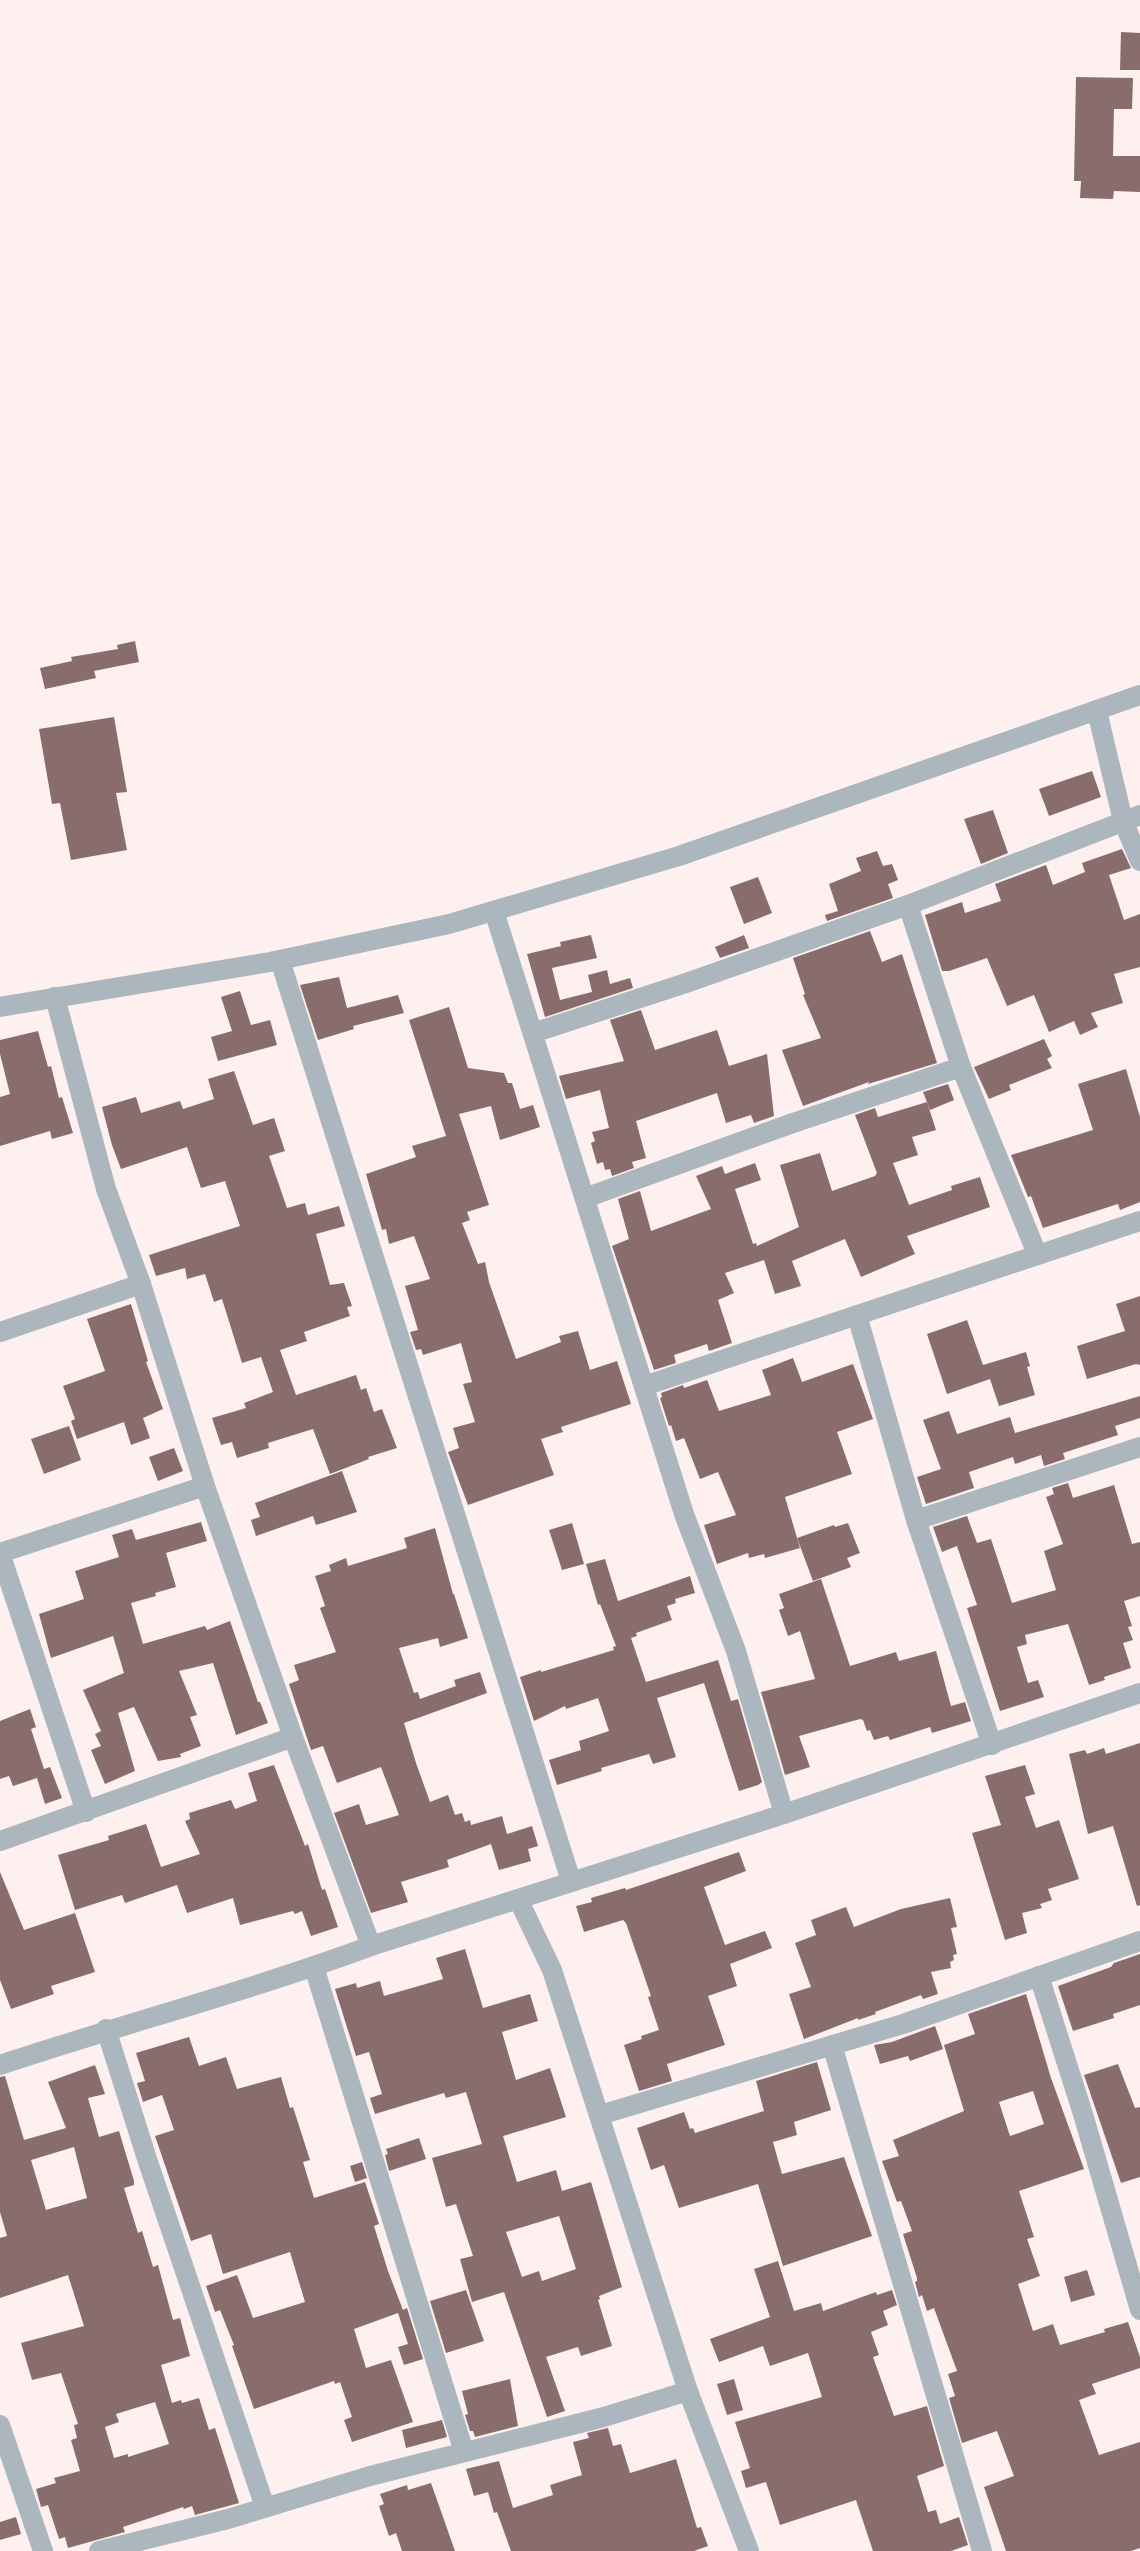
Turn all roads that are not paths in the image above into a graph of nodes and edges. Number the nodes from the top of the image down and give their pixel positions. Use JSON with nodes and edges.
{"nodes":[{"id":1,"x":1140,"y":695,"type":"edge"},
{"id":2,"x":1097,"y":711,"type":"junction"},
{"id":3,"x":1131,"y":818,"type":"edge"},
{"id":4,"x":1140,"y":861,"type":"edge"},
{"id":5,"x":908,"y":904,"type":"junction"},
{"id":6,"x":494,"y":910,"type":"junction"},
{"id":7,"x":280,"y":960,"type":"junction"},
{"id":8,"x":55,"y":997,"type":"junction"},
{"id":9,"x":0,"y":1007,"type":"edge"},
{"id":10,"x":533,"y":1033,"type":"junction"},
{"id":11,"x":961,"y":1067,"type":"junction"},
{"id":12,"x":585,"y":1198,"type":"junction"},
{"id":13,"x":1140,"y":1221,"type":"edge"},
{"id":14,"x":1037,"y":1254,"type":"junction"},
{"id":15,"x":141,"y":1284,"type":"junction"},
{"id":16,"x":857,"y":1315,"type":"junction"},
{"id":17,"x":0,"y":1332,"type":"edge"},
{"id":18,"x":644,"y":1386,"type":"junction"},
{"id":19,"x":1140,"y":1447,"type":"edge"},
{"id":20,"x":205,"y":1486,"type":"junction"},
{"id":21,"x":916,"y":1520,"type":"junction"},
{"id":22,"x":0,"y":1553,"type":"edge"},
{"id":23,"x":1140,"y":1692,"type":"edge"},
{"id":24,"x":293,"y":1737,"type":"junction"},
{"id":25,"x":992,"y":1745,"type":"junction"},
{"id":26,"x":86,"y":1812,"type":"junction"},
{"id":27,"x":784,"y":1814,"type":"junction"},
{"id":28,"x":0,"y":1841,"type":"edge"},
{"id":29,"x":571,"y":1881,"type":"junction"},
{"id":30,"x":518,"y":1899,"type":"junction"},
{"id":31,"x":1140,"y":1941,"type":"edge"},
{"id":32,"x":371,"y":1946,"type":"junction"},
{"id":33,"x":314,"y":1967,"type":"junction"},
{"id":34,"x":1039,"y":1976,"type":"junction"},
{"id":35,"x":106,"y":2029,"type":"junction"},
{"id":36,"x":832,"y":2045,"type":"junction"},
{"id":37,"x":0,"y":2065,"type":"edge"},
{"id":38,"x":600,"y":2115,"type":"junction"},
{"id":39,"x":1140,"y":2310,"type":"edge"},
{"id":40,"x":688,"y":2392,"type":"junction"},
{"id":41,"x":0,"y":2424,"type":"edge"},
{"id":42,"x":464,"y":2452,"type":"junction"},
{"id":43,"x":265,"y":2507,"type":"junction"},
{"id":44,"x":43,"y":2551,"type":"edge"},
{"id":45,"x":99,"y":2551,"type":"edge"},
{"id":46,"x":749,"y":2551,"type":"edge"},
{"id":47,"x":982,"y":2551,"type":"edge"}],
"edges":[{"from":1,"to":2,"type":"street"},
{"from":2,"to":3,"type":"street"},
{"from":2,"to":6,"type":"street"},
{"from":3,"to":4,"type":"street"},
{"from":3,"to":5,"type":"street"},
{"from":5,"to":10,"type":"street"},
{"from":5,"to":11,"type":"street"},
{"from":6,"to":7,"type":"street"},
{"from":6,"to":10,"type":"street"},
{"from":7,"to":8,"type":"street"},
{"from":7,"to":29,"type":"street"},
{"from":8,"to":9,"type":"street"},
{"from":8,"to":15,"type":"street"},
{"from":10,"to":12,"type":"street"},
{"from":11,"to":12,"type":"street"},
{"from":11,"to":14,"type":"street"},
{"from":12,"to":18,"type":"street"},
{"from":13,"to":14,"type":"street"},
{"from":14,"to":16,"type":"street"},
{"from":15,"to":17,"type":"street"},
{"from":15,"to":20,"type":"street"},
{"from":16,"to":18,"type":"street"},
{"from":16,"to":21,"type":"street"},
{"from":18,"to":27,"type":"street"},
{"from":19,"to":21,"type":"street"},
{"from":20,"to":22,"type":"street"},
{"from":20,"to":24,"type":"street"},
{"from":21,"to":25,"type":"street"},
{"from":22,"to":26,"type":"street"},
{"from":23,"to":25,"type":"street"},
{"from":24,"to":26,"type":"street"},
{"from":24,"to":32,"type":"street"},
{"from":25,"to":27,"type":"street"},
{"from":26,"to":28,"type":"street"},
{"from":27,"to":29,"type":"street"},
{"from":29,"to":30,"type":"street"},
{"from":30,"to":32,"type":"street"},
{"from":30,"to":38,"type":"street"},
{"from":31,"to":34,"type":"street"},
{"from":32,"to":33,"type":"street"},
{"from":33,"to":35,"type":"street"},
{"from":33,"to":42,"type":"street"},
{"from":34,"to":36,"type":"street"},
{"from":34,"to":39,"type":"street"},
{"from":35,"to":37,"type":"street"},
{"from":35,"to":43,"type":"street"},
{"from":36,"to":38,"type":"street"},
{"from":36,"to":47,"type":"street"},
{"from":38,"to":40,"type":"street"},
{"from":40,"to":42,"type":"street"},
{"from":40,"to":46,"type":"street"},
{"from":41,"to":44,"type":"street"},
{"from":42,"to":43,"type":"street"},
{"from":43,"to":45,"type":"street"}]}
